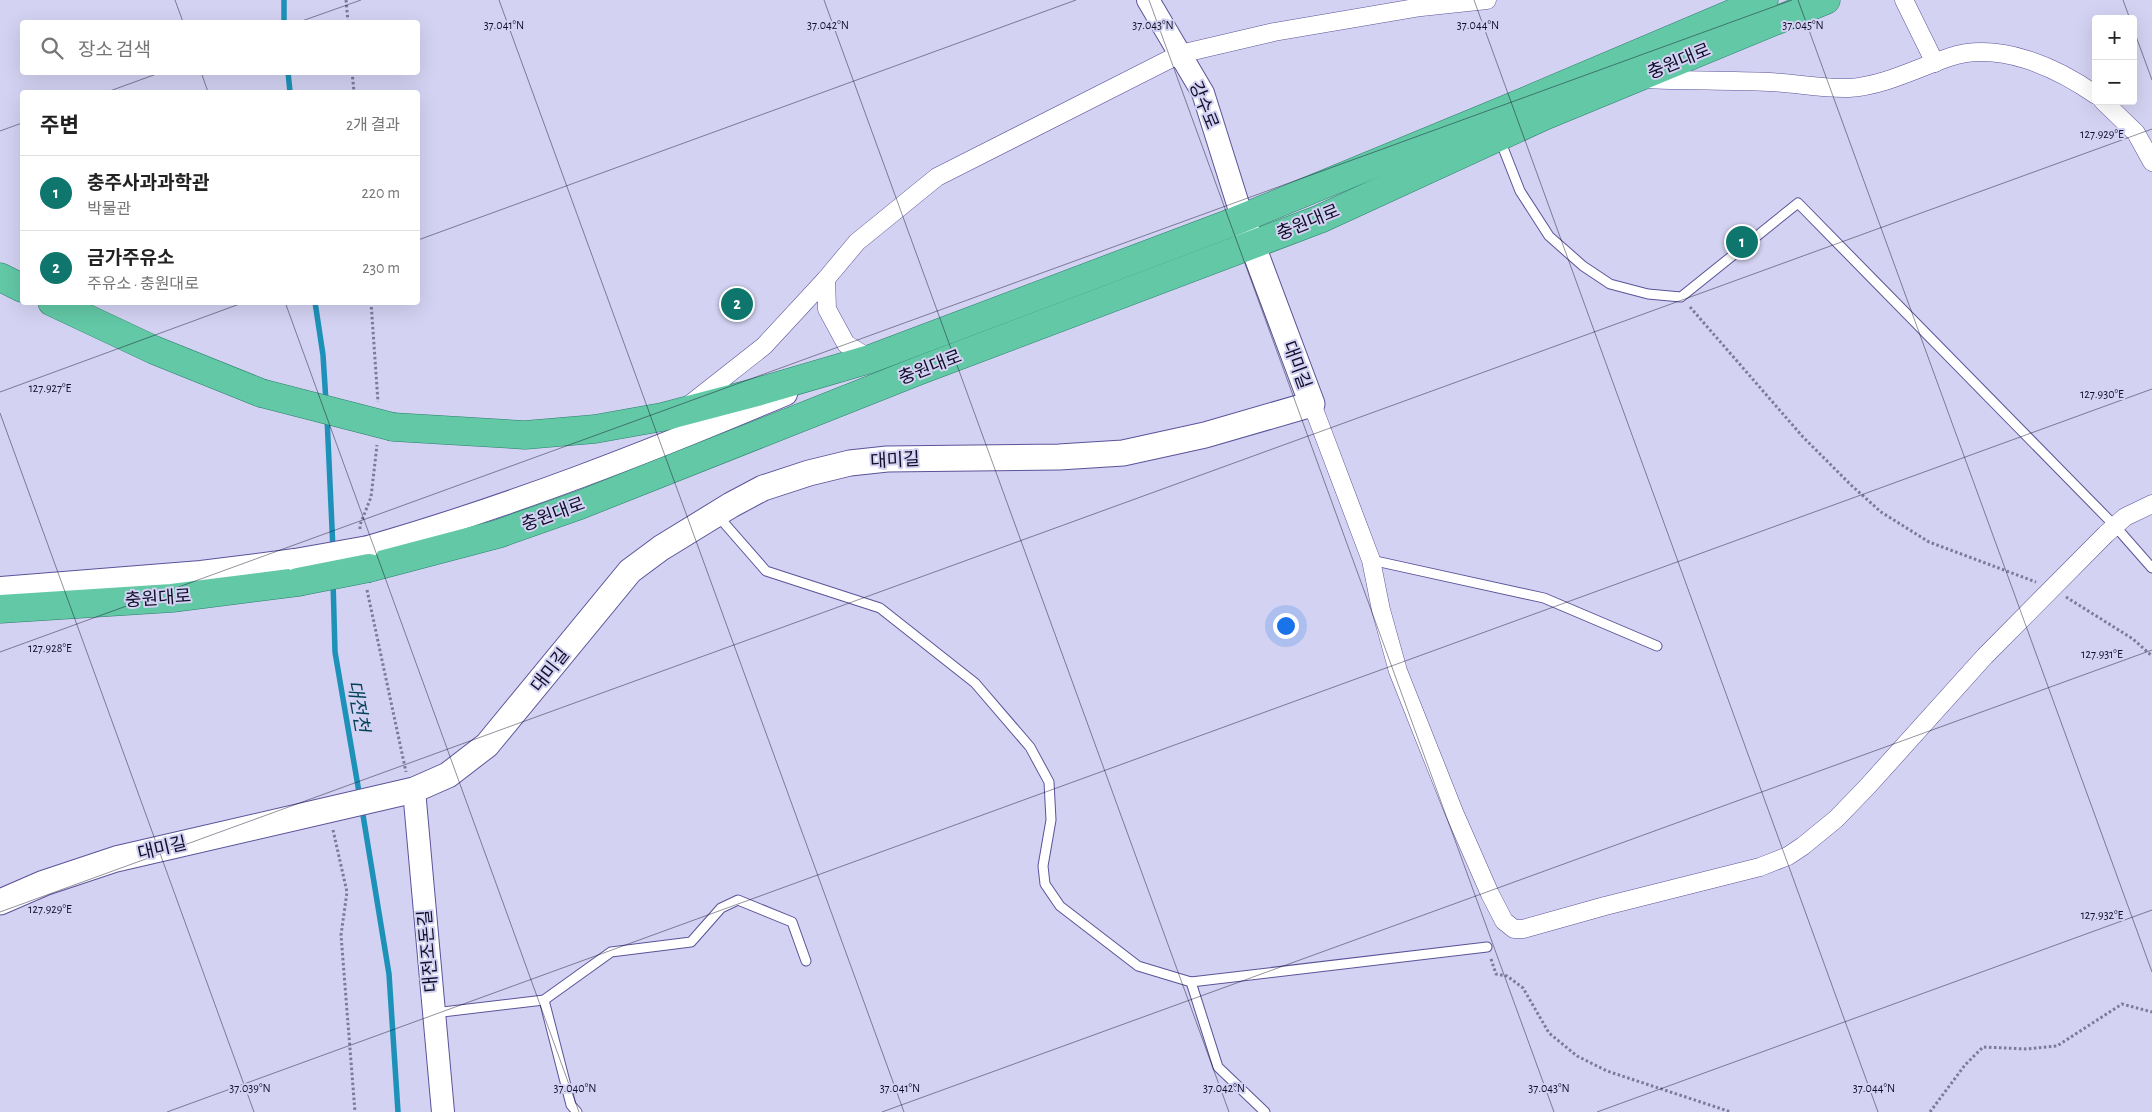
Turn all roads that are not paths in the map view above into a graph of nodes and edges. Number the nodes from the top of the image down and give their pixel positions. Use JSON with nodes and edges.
{"nodes":[{"id":1,"x":1148,"y":0,"type":"edge"},
{"id":2,"x":1487,"y":0,"type":"edge"},
{"id":3,"x":1764,"y":0,"type":"edge"},
{"id":4,"x":1826,"y":0,"type":"edge"},
{"id":5,"x":1904,"y":0,"type":"edge"},
{"id":6,"x":1180,"y":54,"type":"junction"},
{"id":7,"x":1935,"y":63,"type":"junction"},
{"id":8,"x":1637,"y":78,"type":"junction"},
{"id":9,"x":2092,"y":93,"type":"edge"},
{"id":10,"x":2107,"y":105,"type":"edge"},
{"id":11,"x":1498,"y":137,"type":"junction"},
{"id":12,"x":2152,"y":162,"type":"edge"},
{"id":13,"x":1242,"y":217,"type":"junction"},
{"id":14,"x":1252,"y":245,"type":"junction"},
{"id":15,"x":0,"y":277,"type":"edge"},
{"id":16,"x":826,"y":279,"type":"junction"},
{"id":17,"x":20,"y":287,"type":"edge"},
{"id":18,"x":58,"y":305,"type":"edge"},
{"id":19,"x":870,"y":358,"type":"junction"},
{"id":20,"x":1312,"y":404,"type":"junction"},
{"id":21,"x":681,"y":412,"type":"junction"},
{"id":22,"x":2152,"y":504,"type":"edge"},
{"id":23,"x":716,"y":515,"type":"junction"},
{"id":24,"x":2114,"y":526,"type":"junction"},
{"id":25,"x":368,"y":558,"type":"junction"},
{"id":26,"x":1371,"y":560,"type":"junction"},
{"id":27,"x":2152,"y":568,"type":"edge"},
{"id":28,"x":297,"y":572,"type":"junction"},
{"id":29,"x":0,"y":588,"type":"edge"},
{"id":30,"x":0,"y":609,"type":"edge"},
{"id":31,"x":1657,"y":646,"type":"dead end"},
{"id":32,"x":405,"y":792,"type":"junction"},
{"id":33,"x":0,"y":902,"type":"edge"},
{"id":34,"x":1488,"y":947,"type":"road end"},
{"id":35,"x":806,"y":961,"type":"dead end"},
{"id":36,"x":1191,"y":982,"type":"junction"},
{"id":37,"x":544,"y":1000,"type":"junction"},
{"id":38,"x":434,"y":1013,"type":"junction"},
{"id":39,"x":443,"y":1112,"type":"edge"},
{"id":40,"x":577,"y":1112,"type":"edge"},
{"id":41,"x":1264,"y":1112,"type":"edge"}],
"edges":[{"from":1,"to":6,"type":"street","name":"강수로"},
{"from":2,"to":6,"type":"street"},
{"from":3,"to":13,"type":"highway","name":"충원대로"},
{"from":4,"to":8,"type":"highway","name":"충원대로"},
{"from":5,"to":7,"type":"street"},
{"from":6,"to":13,"type":"street","name":"강수로"},
{"from":6,"to":16,"type":"street"},
{"from":7,"to":8,"type":"street"},
{"from":7,"to":9,"type":"street"},
{"from":8,"to":11,"type":"highway","name":"충원대로"},
{"from":10,"to":12,"type":"street"},
{"from":11,"to":14,"type":"highway","name":"충원대로"},
{"from":11,"to":24,"type":"lane"},
{"from":13,"to":14,"type":"main road","name":"대미길"},
{"from":13,"to":19,"type":"highway","name":"충원대로"},
{"from":14,"to":20,"type":"main road","name":"대미길"},
{"from":14,"to":25,"type":"highway","name":"충원대로"},
{"from":15,"to":17,"type":"highway"},
{"from":16,"to":19,"type":"street"},
{"from":16,"to":21,"type":"street"},
{"from":18,"to":21,"type":"highway","name":"충원대로","bridge":true},
{"from":19,"to":21,"type":"highway","name":"충원대로"},
{"from":19,"to":25,"type":"street"},
{"from":20,"to":23,"type":"main road","name":"대미길"},
{"from":20,"to":26,"type":"street"},
{"from":22,"to":24,"type":"street"},
{"from":23,"to":32,"type":"main road","name":"대미길"},
{"from":23,"to":36,"type":"lane"},
{"from":24,"to":26,"type":"street"},
{"from":24,"to":27,"type":"lane"},
{"from":25,"to":28,"type":"highway","name":"충원대로","bridge":true},
{"from":26,"to":31,"type":"lane"},
{"from":28,"to":29,"type":"street","name":"충원대로"},
{"from":28,"to":30,"type":"highway","name":"충원대로"},
{"from":32,"to":33,"type":"main road","name":"대미길"},
{"from":32,"to":38,"type":"street","name":"대전조돈길"},
{"from":34,"to":36,"type":"lane"},
{"from":35,"to":37,"type":"lane"},
{"from":36,"to":41,"type":"lane"},
{"from":37,"to":38,"type":"lane"},
{"from":37,"to":40,"type":"lane"},
{"from":38,"to":39,"type":"street","name":"대전조돈길"}]}
